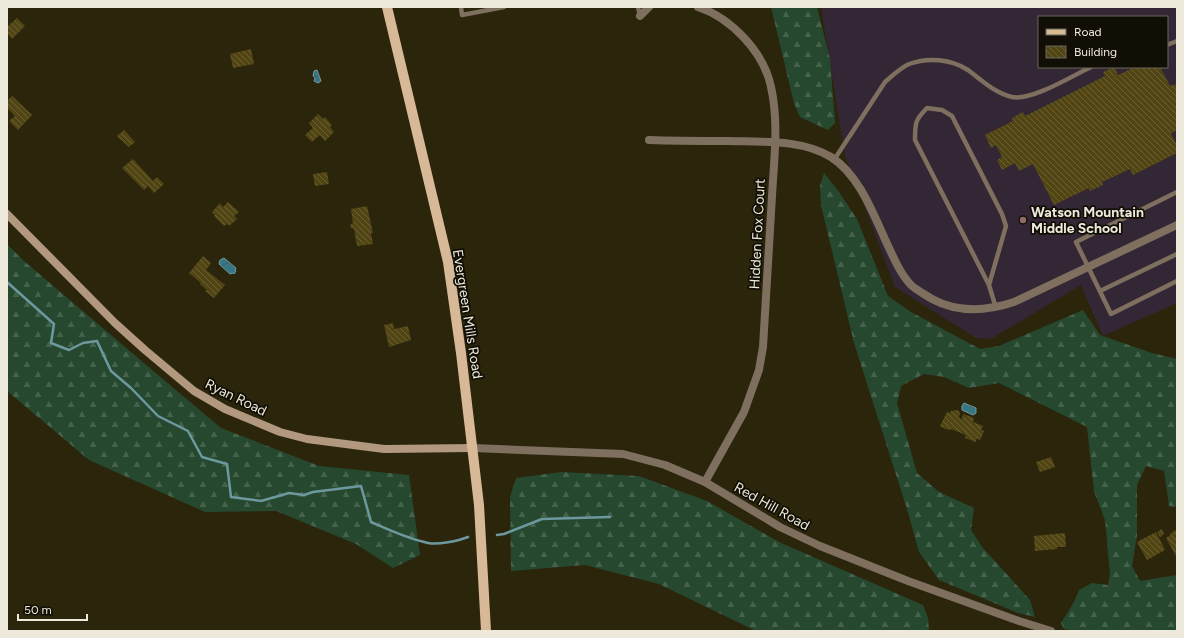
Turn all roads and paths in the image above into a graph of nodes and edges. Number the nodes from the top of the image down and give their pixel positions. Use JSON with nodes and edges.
{"nodes":[{"id":1,"x":388,"y":7,"type":"edge"},
{"id":2,"x":461,"y":7,"type":"edge"},
{"id":3,"x":504,"y":7,"type":"edge"},
{"id":4,"x":638,"y":7,"type":"edge"},
{"id":5,"x":649,"y":7,"type":"edge"},
{"id":6,"x":698,"y":7,"type":"edge"},
{"id":7,"x":640,"y":16,"type":"joint"},
{"id":8,"x":1089,"y":68,"type":"edge"},
{"id":9,"x":649,"y":140,"type":"dead end"},
{"id":10,"x":775,"y":142,"type":"junction"},
{"id":11,"x":834,"y":160,"type":"junction"},
{"id":12,"x":1177,"y":192,"type":"edge"},
{"id":13,"x":7,"y":214,"type":"edge"},
{"id":14,"x":1177,"y":225,"type":"edge"},
{"id":15,"x":1177,"y":254,"type":"edge"},
{"id":16,"x":1089,"y":266,"type":"junction"},
{"id":17,"x":1177,"y":282,"type":"edge"},
{"id":18,"x":989,"y":285,"type":"junction"},
{"id":19,"x":1100,"y":292,"type":"junction"},
{"id":20,"x":996,"y":308,"type":"junction"},
{"id":21,"x":473,"y":448,"type":"junction"},
{"id":22,"x":705,"y":482,"type":"junction"},
{"id":23,"x":486,"y":631,"type":"edge"},
{"id":24,"x":1050,"y":631,"type":"edge"}],
"edges":[{"from":1,"to":21,"type":"main road","name":"Evergreen Mills Road"},
{"from":2,"to":3,"type":"lane"},
{"from":4,"to":7,"type":"lane"},
{"from":5,"to":7,"type":"street"},
{"from":6,"to":10,"type":"street","name":"Hidden Fox Court"},
{"from":8,"to":11,"type":"lane"},
{"from":9,"to":10,"type":"street"},
{"from":10,"to":11,"type":"street"},
{"from":10,"to":22,"type":"street","name":"Hidden Fox Court"},
{"from":11,"to":20,"type":"street"},
{"from":12,"to":16,"type":"lane"},
{"from":13,"to":21,"type":"main road","name":"Ryan Road"},
{"from":14,"to":16,"type":"street"},
{"from":15,"to":19,"type":"lane"},
{"from":16,"to":19,"type":"lane"},
{"from":16,"to":20,"type":"street"},
{"from":17,"to":19,"type":"lane"},
{"from":18,"to":18,"type":"lane"},
{"from":18,"to":20,"type":"lane"},
{"from":21,"to":22,"type":"street","name":"Red Hill Road"},
{"from":21,"to":23,"type":"main road","name":"Evergreen Mills Road"},
{"from":22,"to":24,"type":"street","name":"Red Hill Road"}]}
